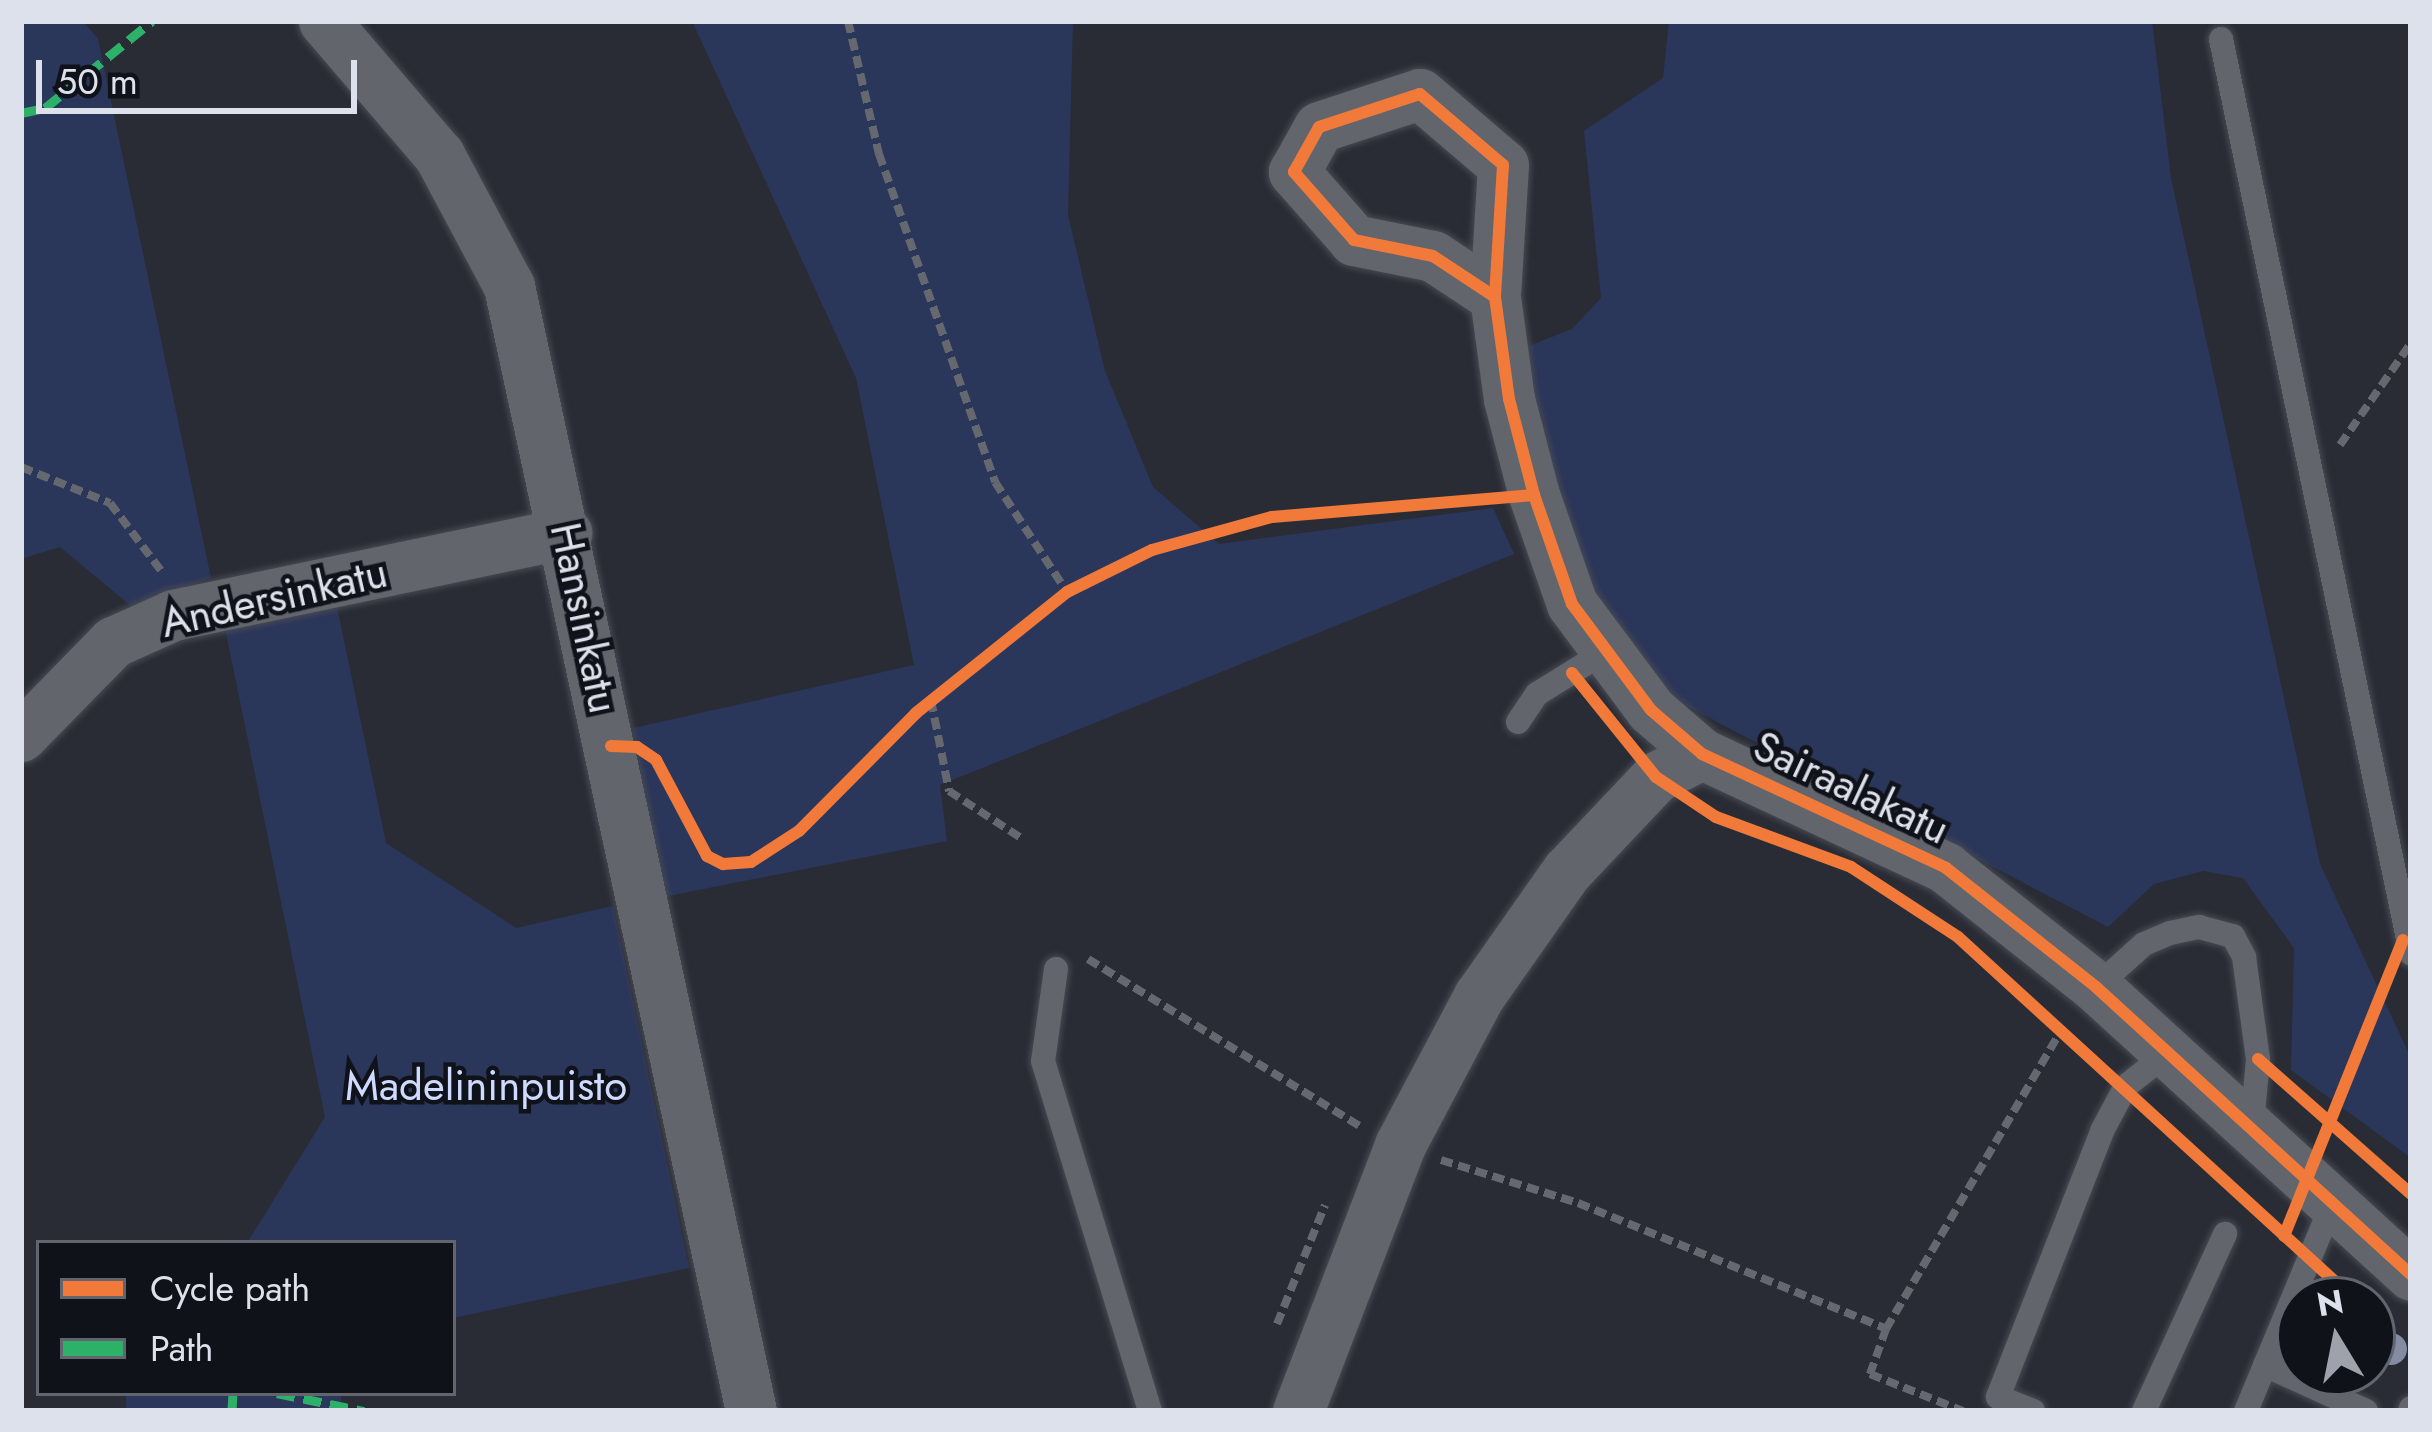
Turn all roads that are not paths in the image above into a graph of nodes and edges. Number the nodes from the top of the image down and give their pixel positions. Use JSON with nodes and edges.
{"nodes":[{"id":1,"x":324,"y":21,"type":"edge"},
{"id":2,"x":2221,"y":39,"type":"dead end"},
{"id":3,"x":1496,"y":297,"type":"junction"},
{"id":4,"x":567,"y":533,"type":"junction"},
{"id":5,"x":1603,"y":653,"type":"junction"},
{"id":6,"x":1518,"y":722,"type":"dead end"},
{"id":7,"x":21,"y":736,"type":"edge"},
{"id":8,"x":1702,"y":754,"type":"junction"},
{"id":9,"x":2411,"y":953,"type":"edge"},
{"id":10,"x":1057,"y":969,"type":"dead end"},
{"id":11,"x":2096,"y":987,"type":"junction"},
{"id":12,"x":2169,"y":1052,"type":"junction"},
{"id":13,"x":2251,"y":1133,"type":"junction"},
{"id":14,"x":2332,"y":1204,"type":"junction"},
{"id":15,"x":2225,"y":1234,"type":"dead end"},
{"id":16,"x":2411,"y":1276,"type":"edge"},
{"id":17,"x":2265,"y":1365,"type":"junction"},
{"id":18,"x":751,"y":1411,"type":"edge"},
{"id":19,"x":1150,"y":1411,"type":"edge"},
{"id":20,"x":1298,"y":1411,"type":"edge"},
{"id":21,"x":2033,"y":1411,"type":"edge"},
{"id":22,"x":2144,"y":1411,"type":"edge"},
{"id":23,"x":2246,"y":1411,"type":"edge"},
{"id":24,"x":2366,"y":1411,"type":"edge"}],
"edges":[{"from":1,"to":4,"type":"street","name":"Hansinkatu"},
{"from":2,"to":9,"type":"lane"},
{"from":3,"to":3,"type":"street","name":"Sairaalakatu"},
{"from":3,"to":5,"type":"street","name":"Sairaalakatu"},
{"from":4,"to":7,"type":"street","name":"Andersinkatu"},
{"from":4,"to":18,"type":"street","name":"Hansinkatu"},
{"from":5,"to":6,"type":"lane"},
{"from":5,"to":8,"type":"street","name":"Sairaalakatu"},
{"from":8,"to":11,"type":"street","name":"Sairaalakatu"},
{"from":8,"to":20,"type":"street"},
{"from":10,"to":19,"type":"lane"},
{"from":11,"to":12,"type":"street","name":"Sairaalakatu"},
{"from":11,"to":13,"type":"lane"},
{"from":12,"to":13,"type":"street","name":"Sairaalakatu"},
{"from":12,"to":21,"type":"lane"},
{"from":13,"to":14,"type":"street","name":"Sairaalakatu"},
{"from":14,"to":16,"type":"street","name":"Sairaalakatu"},
{"from":14,"to":17,"type":"lane"},
{"from":15,"to":22,"type":"lane"},
{"from":17,"to":23,"type":"lane"},
{"from":17,"to":24,"type":"lane"}]}
